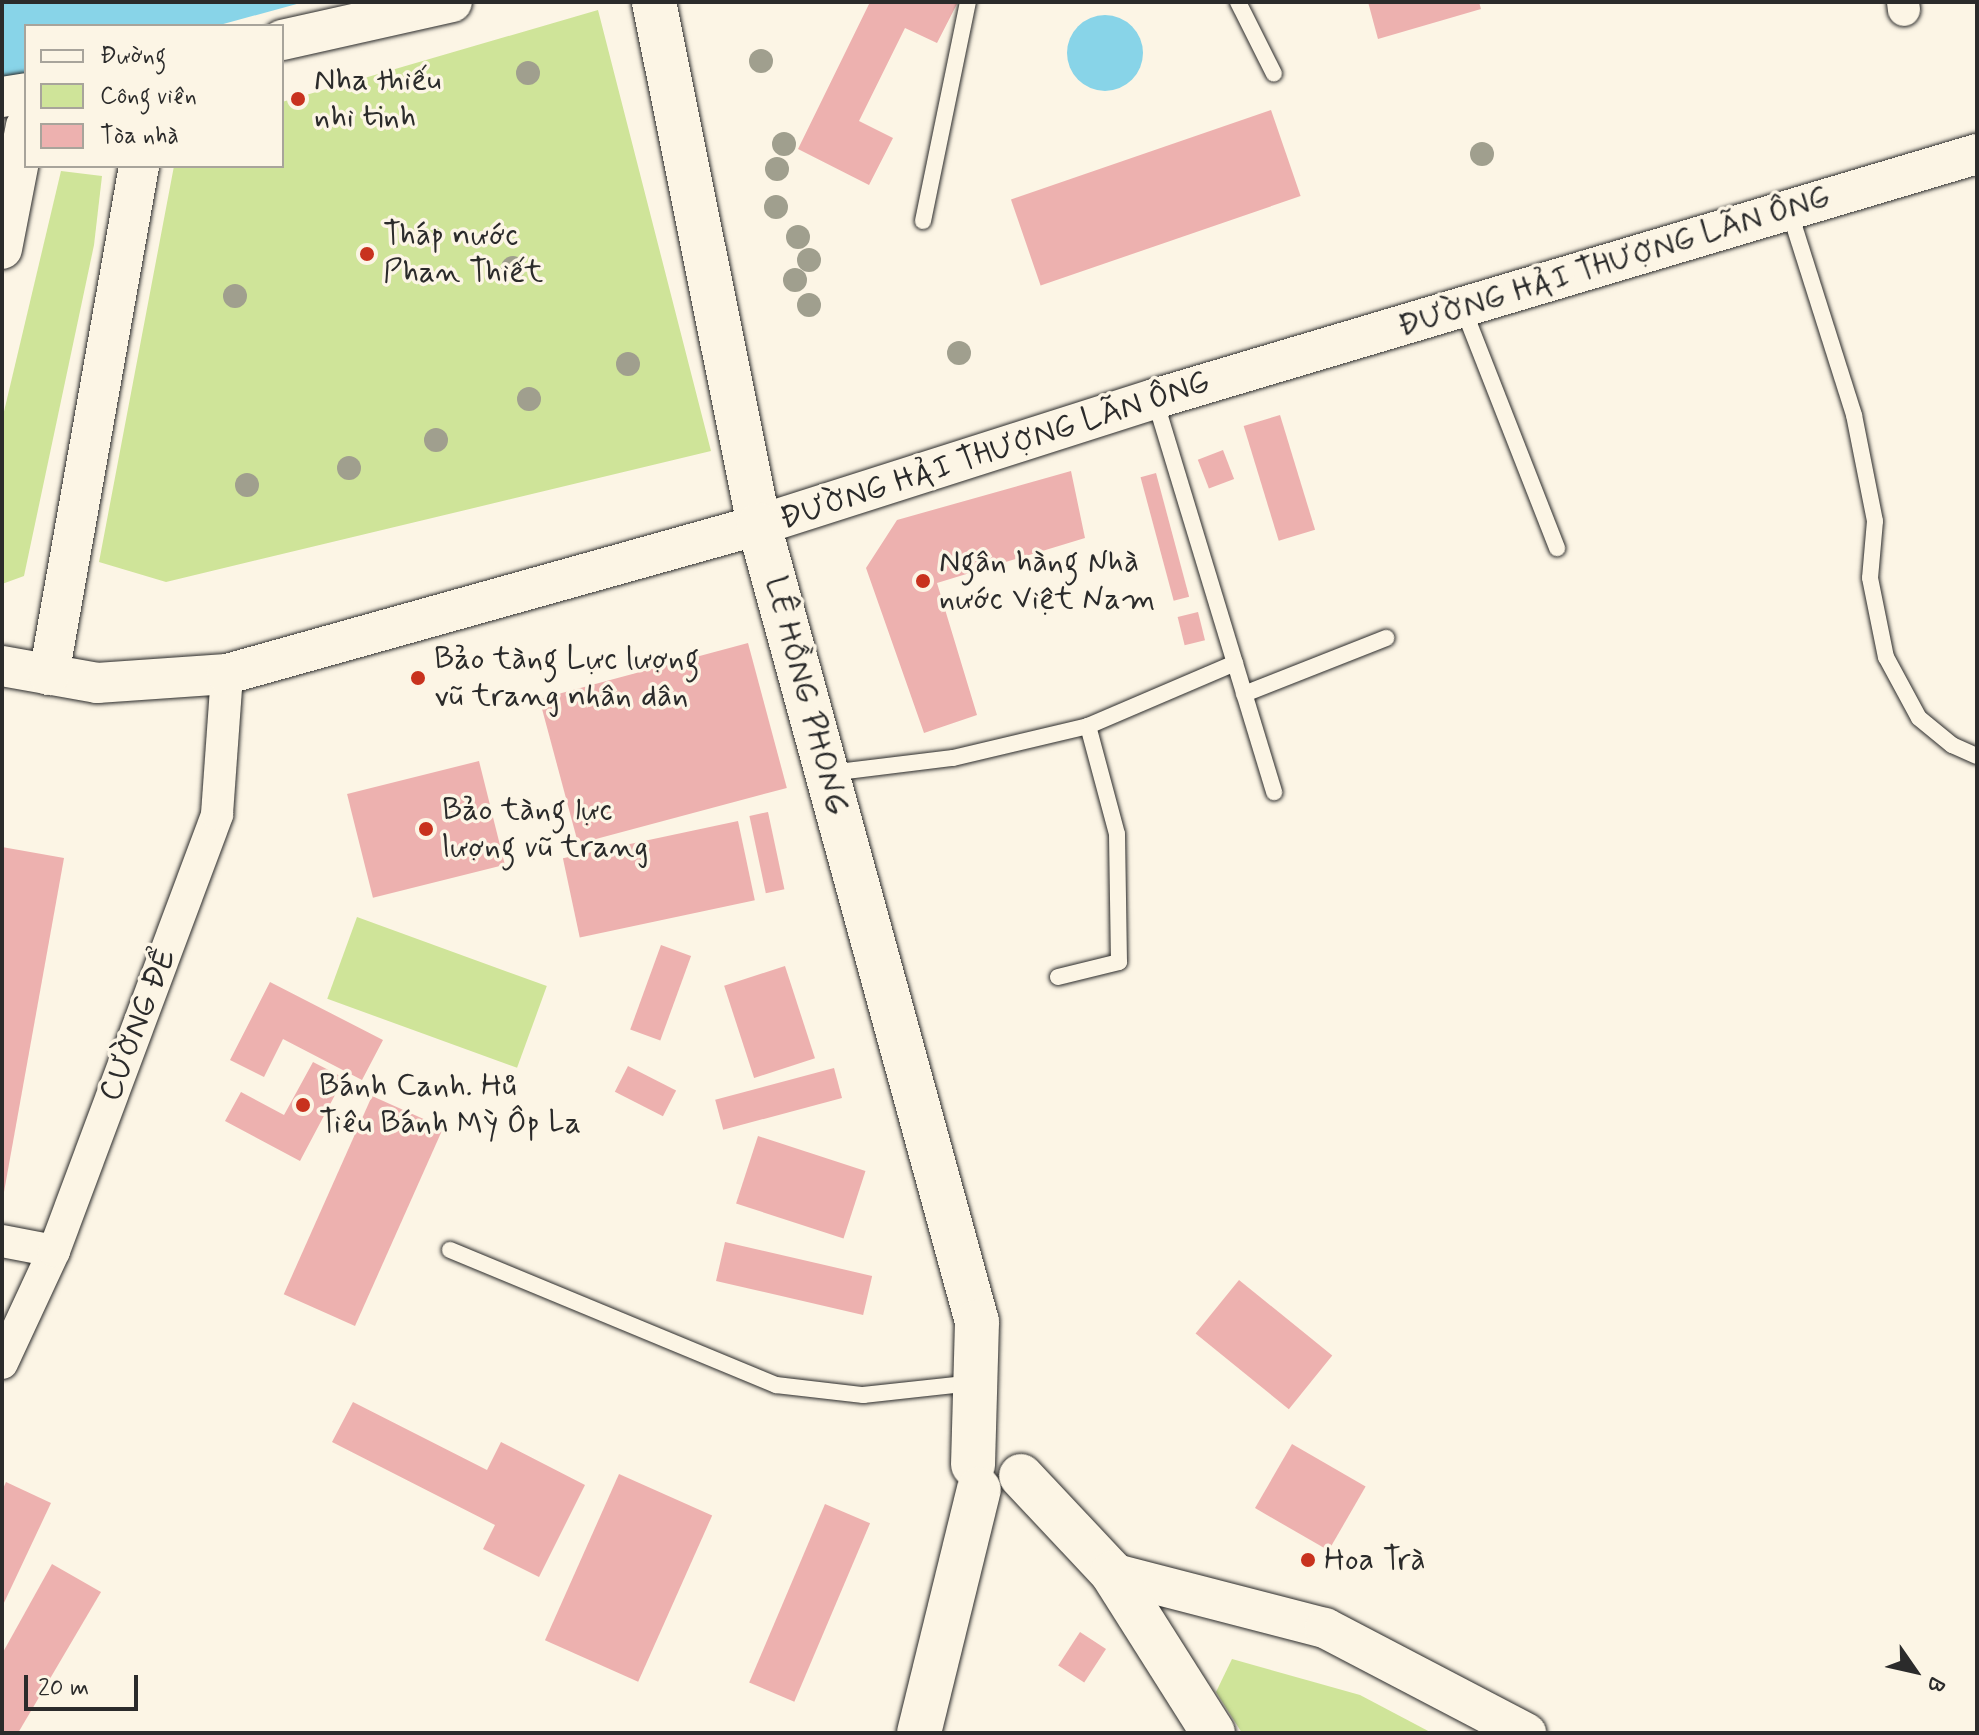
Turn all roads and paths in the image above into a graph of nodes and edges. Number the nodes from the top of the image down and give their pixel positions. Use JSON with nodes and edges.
{"nodes":[{"id":1,"x":452,"y":2,"type":"edge"},
{"id":2,"x":654,"y":2,"type":"edge"},
{"id":3,"x":968,"y":2,"type":"edge"},
{"id":4,"x":1238,"y":2,"type":"edge"},
{"id":5,"x":284,"y":40,"type":"edge"},
{"id":6,"x":1274,"y":74,"type":"dead end"},
{"id":7,"x":24,"y":93,"type":"edge"},
{"id":8,"x":2,"y":97,"type":"edge"},
{"id":9,"x":24,"y":136,"type":"edge"},
{"id":10,"x":1977,"y":154,"type":"edge"},
{"id":11,"x":139,"y":168,"type":"edge"},
{"id":12,"x":1789,"y":210,"type":"junction"},
{"id":13,"x":923,"y":221,"type":"dead end"},
{"id":14,"x":2,"y":249,"type":"edge"},
{"id":15,"x":1463,"y":308,"type":"junction"},
{"id":16,"x":1154,"y":399,"type":"junction"},
{"id":17,"x":759,"y":525,"type":"junction"},
{"id":18,"x":1557,"y":548,"type":"dead end"},
{"id":19,"x":1386,"y":638,"type":"dead end"},
{"id":20,"x":1235,"y":663,"type":"junction"},
{"id":21,"x":2,"y":666,"type":"edge"},
{"id":22,"x":227,"y":674,"type":"junction"},
{"id":23,"x":49,"y":675,"type":"junction"},
{"id":24,"x":1244,"y":694,"type":"junction"},
{"id":25,"x":1088,"y":726,"type":"junction"},
{"id":26,"x":1977,"y":756,"type":"edge"},
{"id":27,"x":827,"y":774,"type":"junction"},
{"id":28,"x":1274,"y":792,"type":"dead end"},
{"id":29,"x":1058,"y":977,"type":"dead end"},
{"id":30,"x":2,"y":1241,"type":"edge"},
{"id":31,"x":450,"y":1250,"type":"dead end"},
{"id":32,"x":54,"y":1251,"type":"junction"},
{"id":33,"x":2,"y":1363,"type":"edge"},
{"id":34,"x":976,"y":1383,"type":"junction"},
{"id":35,"x":995,"y":1470,"type":"junction"},
{"id":36,"x":1112,"y":1573,"type":"junction"},
{"id":37,"x":919,"y":1733,"type":"edge"},
{"id":38,"x":1213,"y":1733,"type":"edge"},
{"id":39,"x":1526,"y":1733,"type":"edge"}],
"edges":[{"from":1,"to":5,"type":"street"},
{"from":2,"to":17,"type":"main road","name":"LÊ HỒNG PHONG"},
{"from":3,"to":13,"type":"lane"},
{"from":4,"to":6,"type":"lane"},
{"from":7,"to":8,"type":"street"},
{"from":9,"to":14,"type":"street"},
{"from":10,"to":12,"type":"street","name":"ĐƯỜNG HẢI THƯỢNG LÃN ÔNG"},
{"from":11,"to":23,"type":"street"},
{"from":12,"to":15,"type":"street","name":"ĐƯỜNG HẢI THƯỢNG LÃN ÔNG"},
{"from":12,"to":26,"type":"lane"},
{"from":15,"to":16,"type":"street","name":"ĐƯỜNG HẢI THƯỢNG LÃN ÔNG"},
{"from":15,"to":18,"type":"lane"},
{"from":16,"to":17,"type":"street","name":"ĐƯỜNG HẢI THƯỢNG LÃN ÔNG"},
{"from":16,"to":20,"type":"lane"},
{"from":17,"to":22,"type":"street","name":"ĐƯỜNG HẢI THƯỢNG LÃN ÔNG"},
{"from":17,"to":27,"type":"main road","name":"LÊ HỒNG PHONG"},
{"from":19,"to":24,"type":"lane"},
{"from":20,"to":24,"type":"lane"},
{"from":20,"to":25,"type":"lane"},
{"from":21,"to":23,"type":"street","name":"ĐƯỜNG HẢI THƯỢNG LÃN ÔNG"},
{"from":22,"to":23,"type":"street","name":"ĐƯỜNG HẢI THƯỢNG LÃN ÔNG"},
{"from":22,"to":32,"type":"street","name":"CƯỜNG ĐỂ"},
{"from":24,"to":28,"type":"lane"},
{"from":25,"to":27,"type":"lane"},
{"from":25,"to":29,"type":"lane"},
{"from":27,"to":34,"type":"main road","name":"LÊ HỒNG PHONG"},
{"from":30,"to":32,"type":"street"},
{"from":31,"to":34,"type":"lane"},
{"from":32,"to":33,"type":"street","name":"CƯỜNG ĐỂ"},
{"from":34,"to":35,"type":"main road","name":"LÊ HỒNG PHONG"},
{"from":35,"to":36,"type":"main road","name":"LÊ HỒNG PHONG"},
{"from":35,"to":37,"type":"main road"},
{"from":36,"to":38,"type":"main road","name":"LÊ HỒNG PHONG"},
{"from":36,"to":39,"type":"street"}]}
